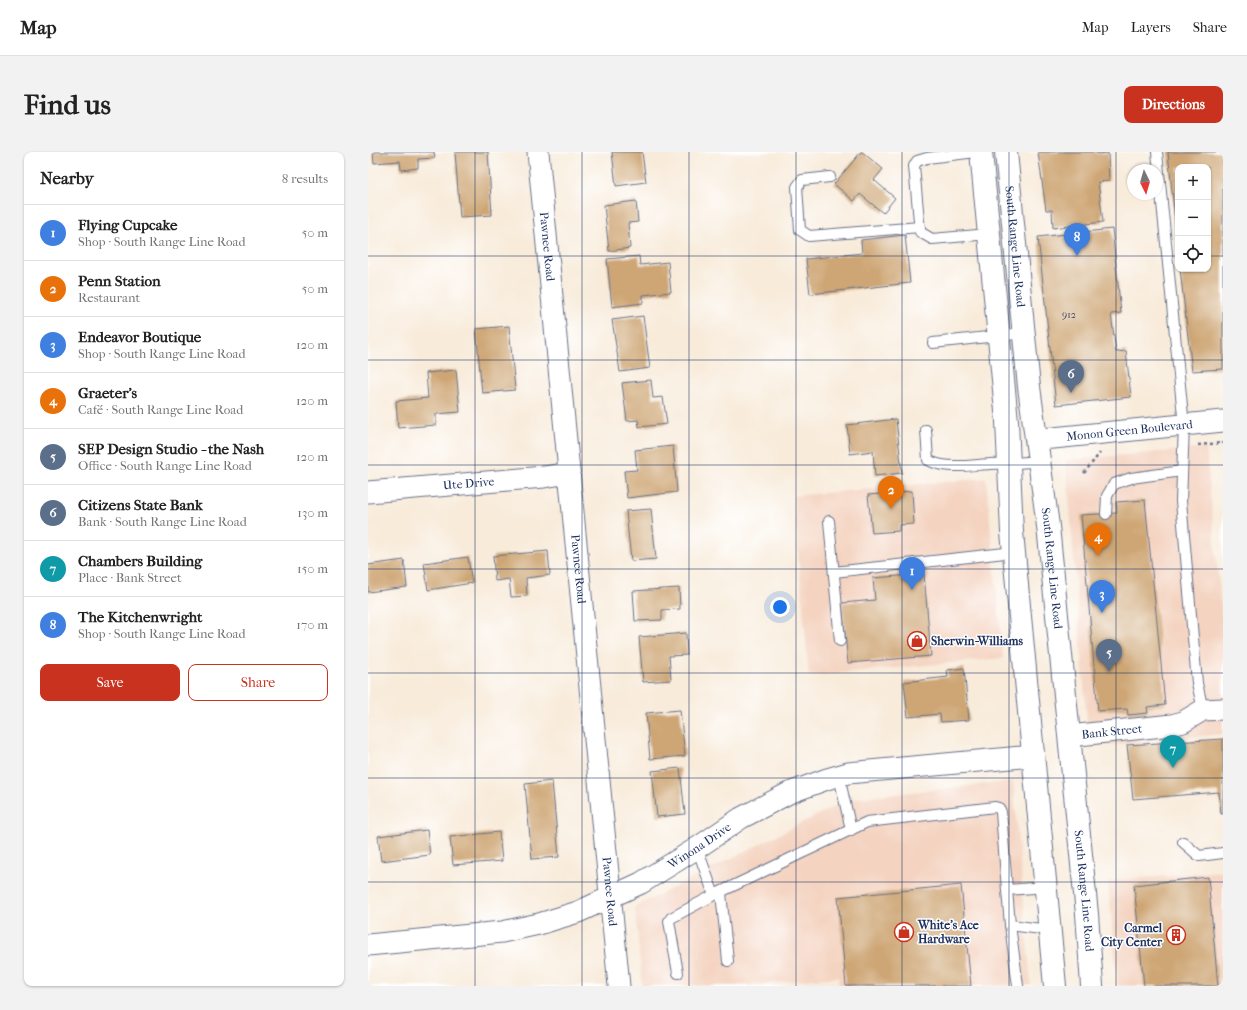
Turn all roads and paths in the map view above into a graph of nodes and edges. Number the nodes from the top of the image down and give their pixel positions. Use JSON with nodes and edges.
{"nodes":[{"id":1,"x":538,"y":152,"type":"edge"},
{"id":2,"x":976,"y":152,"type":"edge"},
{"id":3,"x":981,"y":152,"type":"edge"},
{"id":4,"x":1006,"y":152,"type":"edge"},
{"id":5,"x":1157,"y":152,"type":"edge"},
{"id":6,"x":1158,"y":164,"type":"edge"},
{"id":7,"x":830,"y":176,"type":"dead end"},
{"id":8,"x":1163,"y":183,"type":"edge"},
{"id":9,"x":1171,"y":183,"type":"dead end"},
{"id":10,"x":1162,"y":200,"type":"edge"},
{"id":11,"x":920,"y":227,"type":"junction"},
{"id":12,"x":989,"y":234,"type":"junction"},
{"id":13,"x":1024,"y":333,"type":"junction"},
{"id":14,"x":999,"y":336,"type":"junction"},
{"id":15,"x":933,"y":343,"type":"dead end"},
{"id":16,"x":1223,"y":422,"type":"edge"},
{"id":17,"x":1184,"y":426,"type":"junction"},
{"id":18,"x":926,"y":430,"type":"dead end"},
{"id":19,"x":1037,"y":439,"type":"junction"},
{"id":20,"x":1040,"y":461,"type":"junction"},
{"id":21,"x":1008,"y":464,"type":"junction"},
{"id":22,"x":1182,"y":472,"type":"junction"},
{"id":23,"x":569,"y":474,"type":"junction"},
{"id":24,"x":368,"y":492,"type":"edge"},
{"id":25,"x":1106,"y":514,"type":"dead end"},
{"id":26,"x":829,"y":521,"type":"dead end"},
{"id":27,"x":1014,"y":552,"type":"junction"},
{"id":28,"x":834,"y":572,"type":"junction"},
{"id":29,"x":840,"y":641,"type":"dead end"},
{"id":30,"x":1213,"y":710,"type":"edge"},
{"id":31,"x":1069,"y":736,"type":"junction"},
{"id":32,"x":1033,"y":756,"type":"junction"},
{"id":33,"x":839,"y":776,"type":"junction"},
{"id":34,"x":851,"y":830,"type":"junction"},
{"id":35,"x":1183,"y":842,"type":"dead end"},
{"id":36,"x":697,"y":848,"type":"junction"},
{"id":37,"x":1223,"y":853,"type":"edge"},
{"id":38,"x":1045,"y":888,"type":"junction"},
{"id":39,"x":1007,"y":890,"type":"junction"},
{"id":40,"x":718,"y":894,"type":"junction"},
{"id":41,"x":610,"y":898,"type":"junction"},
{"id":42,"x":1010,"y":925,"type":"junction"},
{"id":43,"x":1050,"y":930,"type":"junction"},
{"id":44,"x":368,"y":945,"type":"edge"},
{"id":45,"x":728,"y":961,"type":"dead end"},
{"id":46,"x":678,"y":973,"type":"dead end"},
{"id":47,"x":619,"y":986,"type":"edge"},
{"id":48,"x":1018,"y":986,"type":"edge"},
{"id":49,"x":1055,"y":986,"type":"edge"},
{"id":50,"x":1092,"y":986,"type":"edge"}],
"edges":[{"from":1,"to":23,"type":"street","name":"Pawnee Road"},
{"from":2,"to":11,"type":"lane"},
{"from":3,"to":12,"type":"main road","name":"South Range Line Road"},
{"from":4,"to":13,"type":"main road","name":"South Range Line Road"},
{"from":5,"to":6,"type":"lane"},
{"from":7,"to":11,"type":"lane"},
{"from":8,"to":9,"type":"lane"},
{"from":10,"to":17,"type":"lane"},
{"from":11,"to":12,"type":"lane"},
{"from":12,"to":14,"type":"main road","name":"South Range Line Road"},
{"from":13,"to":14,"type":"lane"},
{"from":13,"to":19,"type":"main road","name":"South Range Line Road"},
{"from":14,"to":15,"type":"lane"},
{"from":14,"to":21,"type":"main road","name":"South Range Line Road"},
{"from":16,"to":17,"type":"street","name":"Monon Green Boulevard"},
{"from":17,"to":19,"type":"street","name":"Monon Green Boulevard"},
{"from":17,"to":22,"type":"lane"},
{"from":18,"to":21,"type":"lane"},
{"from":19,"to":20,"type":"main road","name":"South Range Line Road"},
{"from":20,"to":21,"type":"lane"},
{"from":20,"to":31,"type":"main road","name":"South Range Line Road"},
{"from":21,"to":27,"type":"main road","name":"South Range Line Road"},
{"from":22,"to":25,"type":"lane"},
{"from":22,"to":30,"type":"lane"},
{"from":23,"to":24,"type":"street","name":"Ute Drive"},
{"from":23,"to":41,"type":"street","name":"Pawnee Road"},
{"from":26,"to":28,"type":"lane"},
{"from":27,"to":28,"type":"lane"},
{"from":27,"to":32,"type":"main road","name":"South Range Line Road"},
{"from":28,"to":29,"type":"lane"},
{"from":30,"to":31,"type":"street","name":"Bank Street"},
{"from":31,"to":50,"type":"main road","name":"South Range Line Road"},
{"from":32,"to":33,"type":"street","name":"Winona Drive"},
{"from":32,"to":38,"type":"main road","name":"South Range Line Road"},
{"from":33,"to":34,"type":"lane"},
{"from":33,"to":36,"type":"street","name":"Winona Drive"},
{"from":34,"to":39,"type":"lane"},
{"from":34,"to":40,"type":"lane"},
{"from":35,"to":37,"type":"lane"},
{"from":36,"to":40,"type":"lane"},
{"from":36,"to":41,"type":"street","name":"Winona Drive"},
{"from":38,"to":39,"type":"lane"},
{"from":38,"to":43,"type":"main road","name":"South Range Line Road"},
{"from":39,"to":42,"type":"lane"},
{"from":40,"to":45,"type":"lane"},
{"from":40,"to":46,"type":"lane"},
{"from":41,"to":44,"type":"street","name":"Winona Drive"},
{"from":41,"to":47,"type":"street","name":"Pawnee Road"},
{"from":42,"to":43,"type":"lane"},
{"from":42,"to":48,"type":"lane"},
{"from":43,"to":49,"type":"main road","name":"South Range Line Road"}]}
